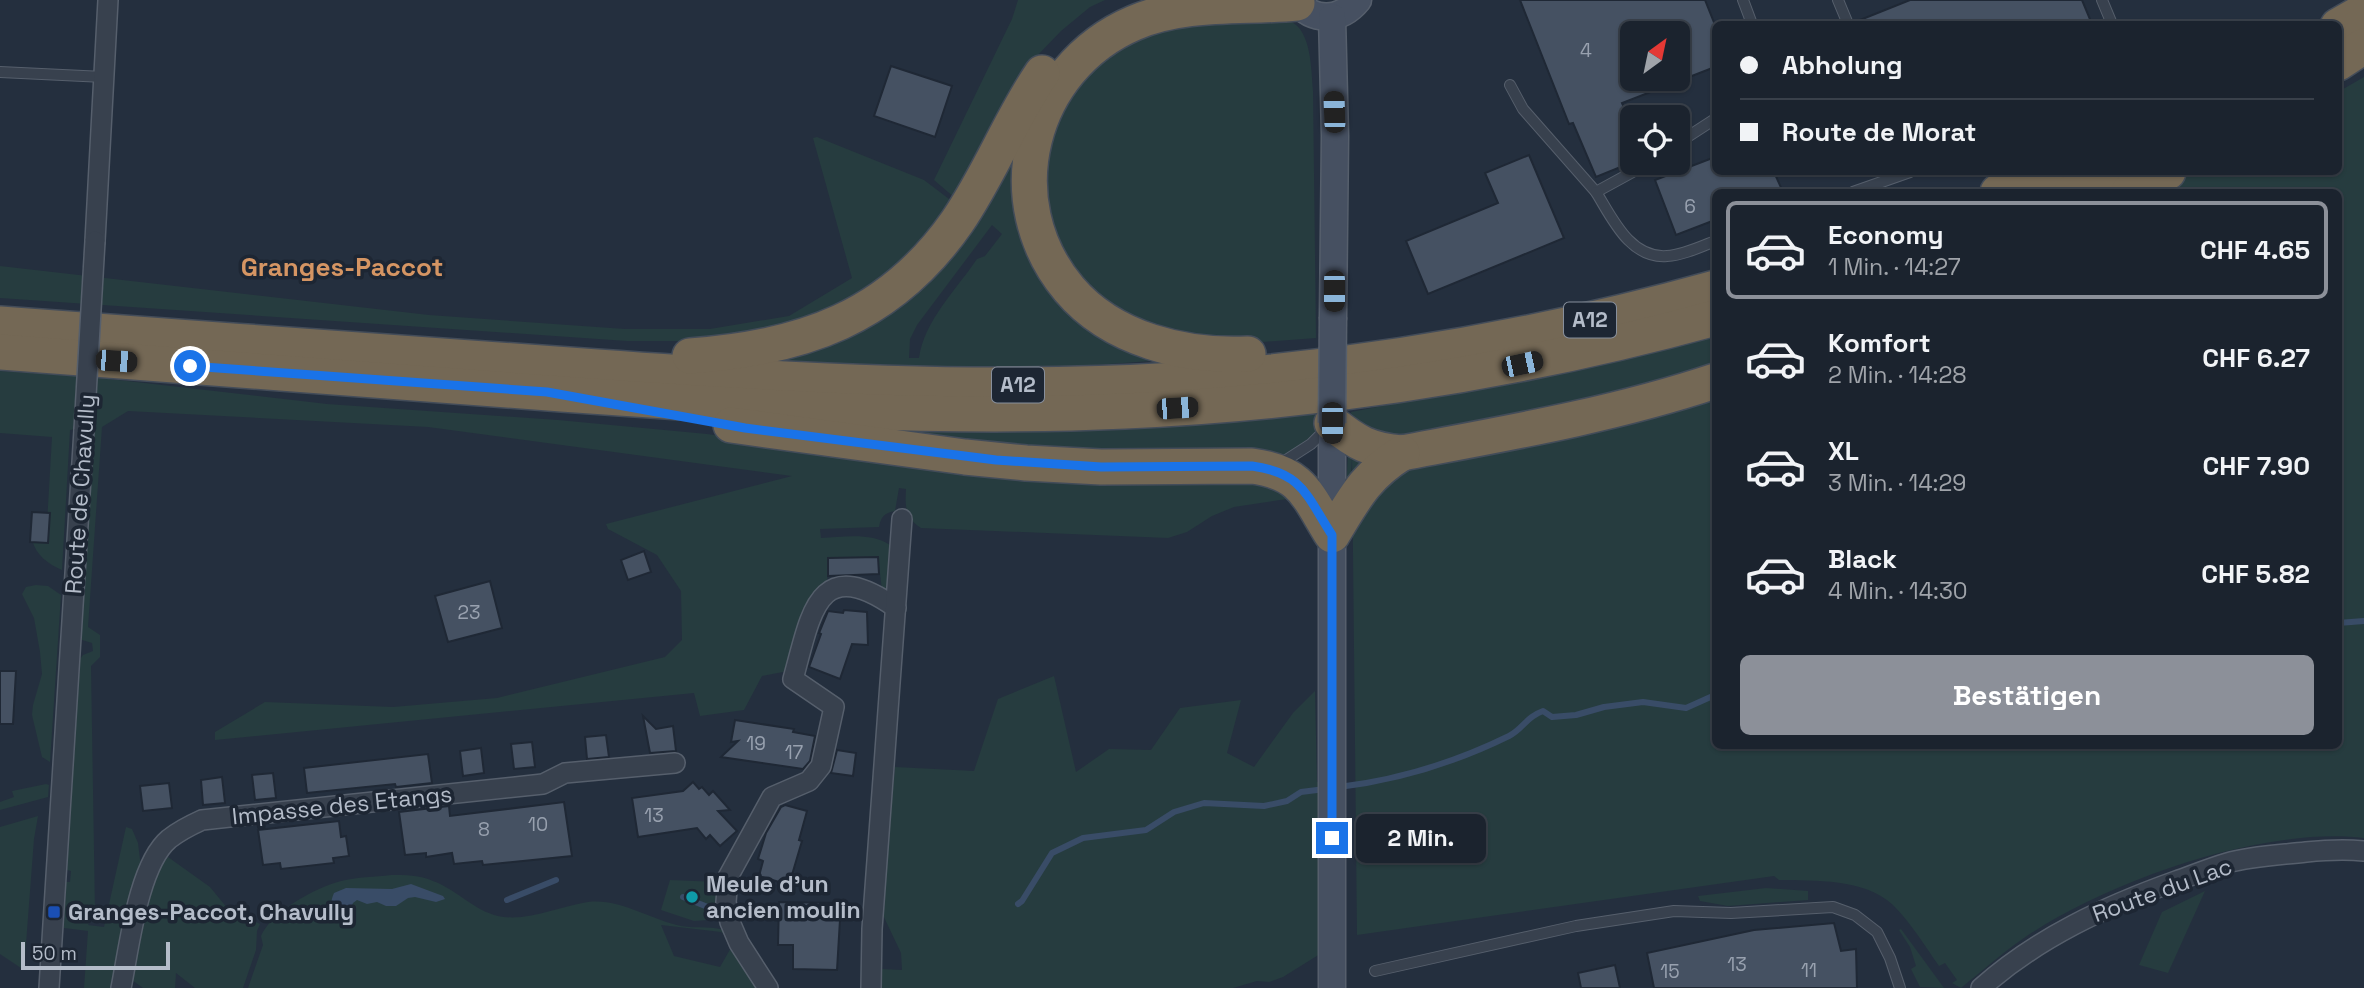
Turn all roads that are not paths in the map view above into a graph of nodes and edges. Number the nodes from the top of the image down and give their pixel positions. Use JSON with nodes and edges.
{"nodes":[{"id":1,"x":108,"y":0,"type":"edge"},
{"id":2,"x":1142,"y":0,"type":"edge"},
{"id":3,"x":1358,"y":0,"type":"edge"},
{"id":4,"x":1743,"y":0,"type":"edge"},
{"id":5,"x":1838,"y":0,"type":"edge"},
{"id":6,"x":2102,"y":0,"type":"edge"},
{"id":7,"x":1296,"y":1,"type":"edge"},
{"id":8,"x":2364,"y":11,"type":"edge"},
{"id":9,"x":1332,"y":17,"type":"junction"},
{"id":10,"x":1751,"y":21,"type":"edge"},
{"id":11,"x":1847,"y":21,"type":"edge"},
{"id":12,"x":2111,"y":21,"type":"edge"},
{"id":13,"x":2342,"y":24,"type":"edge"},
{"id":14,"x":2364,"y":45,"type":"edge"},
{"id":15,"x":2342,"y":59,"type":"edge"},
{"id":16,"x":0,"y":72,"type":"edge"},
{"id":17,"x":104,"y":77,"type":"junction"},
{"id":18,"x":1510,"y":85,"type":"dead end"},
{"id":19,"x":1712,"y":121,"type":"edge"},
{"id":20,"x":1690,"y":135,"type":"edge"},
{"id":21,"x":1626,"y":175,"type":"edge"},
{"id":22,"x":1898,"y":175,"type":"edge"},
{"id":23,"x":2040,"y":175,"type":"edge"},
{"id":24,"x":2112,"y":175,"type":"edge"},
{"id":25,"x":2162,"y":175,"type":"edge"},
{"id":26,"x":1861,"y":189,"type":"edge"},
{"id":27,"x":2006,"y":189,"type":"edge"},
{"id":28,"x":2079,"y":189,"type":"edge"},
{"id":29,"x":2135,"y":189,"type":"edge"},
{"id":30,"x":1595,"y":192,"type":"junction"},
{"id":31,"x":1712,"y":242,"type":"edge"},
{"id":32,"x":1712,"y":289,"type":"edge"},
{"id":33,"x":1712,"y":319,"type":"edge"},
{"id":34,"x":0,"y":324,"type":"edge"},
{"id":35,"x":1464,"y":345,"type":"junction"},
{"id":36,"x":0,"y":352,"type":"edge"},
{"id":37,"x":570,"y":366,"type":"junction"},
{"id":38,"x":1712,"y":382,"type":"edge"},
{"id":39,"x":547,"y":392,"type":"junction"},
{"id":40,"x":1332,"y":423,"type":"junction"},
{"id":41,"x":1402,"y":453,"type":"junction"},
{"id":42,"x":1270,"y":469,"type":"junction"},
{"id":43,"x":902,"y":519,"type":"dead end"},
{"id":44,"x":1332,"y":535,"type":"junction"},
{"id":45,"x":896,"y":608,"type":"junction"},
{"id":46,"x":675,"y":762,"type":"dead end"},
{"id":47,"x":2364,"y":851,"type":"edge"},
{"id":48,"x":1375,"y":971,"type":"dead end"},
{"id":49,"x":49,"y":988,"type":"edge"},
{"id":50,"x":121,"y":988,"type":"edge"},
{"id":51,"x":768,"y":988,"type":"edge"},
{"id":52,"x":871,"y":988,"type":"edge"},
{"id":53,"x":1332,"y":988,"type":"edge"},
{"id":54,"x":1900,"y":988,"type":"edge"},
{"id":55,"x":1981,"y":988,"type":"edge"}],
"edges":[{"from":1,"to":17,"type":"street","name":"Route de Chavully"},
{"from":2,"to":37,"type":"highway"},
{"from":3,"to":9,"type":"main road"},
{"from":4,"to":10,"type":"lane"},
{"from":5,"to":11,"type":"lane"},
{"from":6,"to":12,"type":"lane"},
{"from":7,"to":9,"type":"main road"},
{"from":7,"to":35,"type":"highway"},
{"from":8,"to":13,"type":"highway"},
{"from":9,"to":40,"type":"main road","bridge":true},
{"from":14,"to":15,"type":"highway"},
{"from":16,"to":17,"type":"lane"},
{"from":17,"to":49,"type":"street","name":"Route de Chavully","bridge":true},
{"from":18,"to":30,"type":"lane"},
{"from":19,"to":20,"type":"lane"},
{"from":21,"to":30,"type":"lane"},
{"from":22,"to":26,"type":"lane"},
{"from":23,"to":27,"type":"highway"},
{"from":24,"to":28,"type":"highway"},
{"from":25,"to":29,"type":"highway"},
{"from":30,"to":31,"type":"lane"},
{"from":32,"to":35,"type":"highway","number":"A12"},
{"from":33,"to":39,"type":"highway","number":"A12"},
{"from":34,"to":37,"type":"highway","number":"A12"},
{"from":35,"to":37,"type":"highway","number":"A12"},
{"from":36,"to":39,"type":"highway","number":"A12"},
{"from":38,"to":41,"type":"highway"},
{"from":39,"to":42,"type":"highway"},
{"from":40,"to":41,"type":"highway"},
{"from":40,"to":42,"type":"lane"},
{"from":40,"to":44,"type":"main road"},
{"from":41,"to":44,"type":"highway"},
{"from":42,"to":44,"type":"highway"},
{"from":43,"to":45,"type":"street"},
{"from":44,"to":53,"type":"main road"},
{"from":45,"to":51,"type":"street"},
{"from":45,"to":52,"type":"street"},
{"from":46,"to":50,"type":"street","name":"Impasse des Etangs"},
{"from":47,"to":55,"type":"street","name":"Route du Lac"},
{"from":48,"to":54,"type":"lane"}]}
